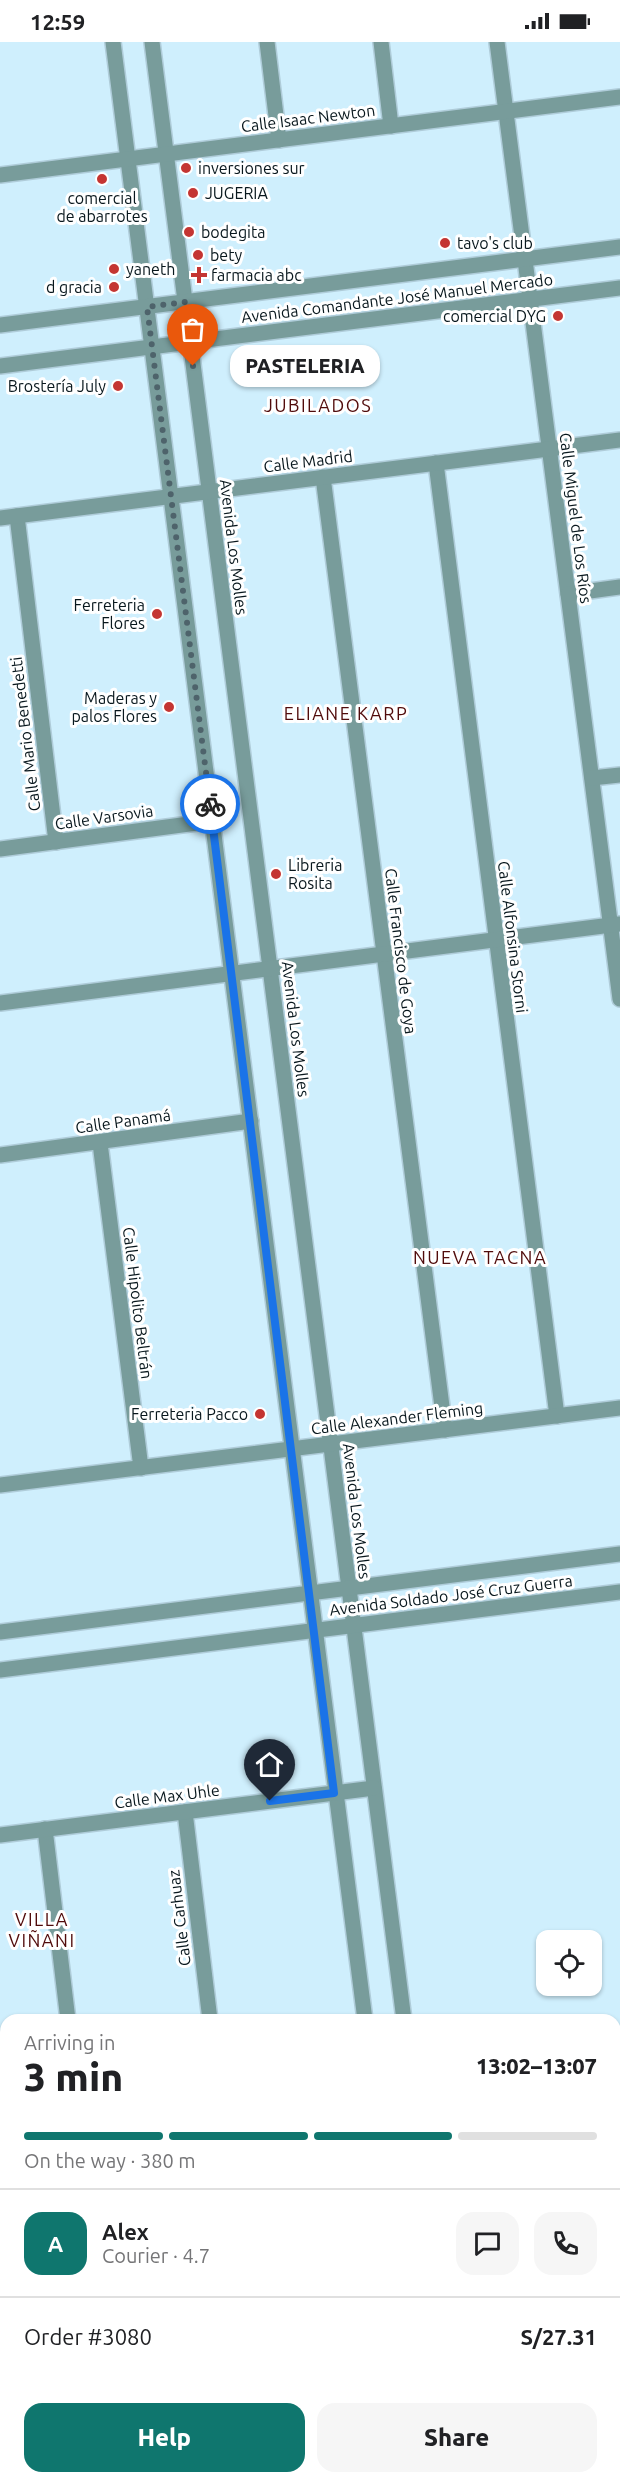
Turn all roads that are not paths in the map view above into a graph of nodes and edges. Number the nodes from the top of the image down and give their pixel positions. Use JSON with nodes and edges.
{"nodes":[{"id":1,"x":113,"y":42,"type":"edge"},
{"id":2,"x":152,"y":42,"type":"edge"},
{"id":3,"x":267,"y":42,"type":"edge"},
{"id":4,"x":381,"y":42,"type":"edge"},
{"id":5,"x":497,"y":42,"type":"edge"},
{"id":6,"x":620,"y":97,"type":"edge"},
{"id":7,"x":506,"y":111,"type":"junction"},
{"id":8,"x":391,"y":126,"type":"junction"},
{"id":9,"x":279,"y":140,"type":"junction"},
{"id":10,"x":166,"y":154,"type":"junction"},
{"id":11,"x":128,"y":159,"type":"junction"},
{"id":12,"x":0,"y":175,"type":"edge"},
{"id":13,"x":620,"y":247,"type":"edge"},
{"id":14,"x":525,"y":259,"type":"junction"},
{"id":15,"x":620,"y":288,"type":"edge"},
{"id":16,"x":530,"y":299,"type":"junction"},
{"id":17,"x":185,"y":302,"type":"junction"},
{"id":18,"x":147,"y":307,"type":"junction"},
{"id":19,"x":0,"y":325,"type":"edge"},
{"id":20,"x":190,"y":342,"type":"junction"},
{"id":21,"x":152,"y":347,"type":"junction"},
{"id":22,"x":0,"y":366,"type":"edge"},
{"id":23,"x":620,"y":440,"type":"edge"},
{"id":24,"x":549,"y":449,"type":"junction"},
{"id":25,"x":436,"y":463,"type":"junction"},
{"id":26,"x":323,"y":477,"type":"junction"},
{"id":27,"x":209,"y":492,"type":"junction"},
{"id":28,"x":171,"y":496,"type":"junction"},
{"id":29,"x":17,"y":516,"type":"junction"},
{"id":30,"x":0,"y":518,"type":"edge"},
{"id":31,"x":620,"y":587,"type":"edge"},
{"id":32,"x":568,"y":594,"type":"junction"},
{"id":33,"x":620,"y":775,"type":"edge"},
{"id":34,"x":592,"y":778,"type":"junction"},
{"id":35,"x":212,"y":821,"type":"junction"},
{"id":36,"x":56,"y":842,"type":"junction"},
{"id":37,"x":0,"y":849,"type":"edge"},
{"id":38,"x":615,"y":925,"type":"edge"},
{"id":39,"x":495,"y":940,"type":"junction"},
{"id":40,"x":383,"y":954,"type":"junction"},
{"id":41,"x":270,"y":968,"type":"junction"},
{"id":42,"x":231,"y":973,"type":"junction"},
{"id":43,"x":620,"y":999,"type":"edge"},
{"id":44,"x":0,"y":1002,"type":"edge"},
{"id":45,"x":251,"y":1121,"type":"junction"},
{"id":46,"x":100,"y":1143,"type":"junction"},
{"id":47,"x":0,"y":1155,"type":"edge"},
{"id":48,"x":620,"y":1408,"type":"edge"},
{"id":49,"x":557,"y":1416,"type":"junction"},
{"id":50,"x":445,"y":1430,"type":"junction"},
{"id":51,"x":330,"y":1444,"type":"junction"},
{"id":52,"x":292,"y":1449,"type":"junction"},
{"id":53,"x":141,"y":1468,"type":"junction"},
{"id":54,"x":0,"y":1485,"type":"edge"},
{"id":55,"x":620,"y":1554,"type":"edge"},
{"id":56,"x":349,"y":1588,"type":"junction"},
{"id":57,"x":620,"y":1592,"type":"edge"},
{"id":58,"x":311,"y":1593,"type":"junction"},
{"id":59,"x":354,"y":1626,"type":"junction"},
{"id":60,"x":314,"y":1630,"type":"junction"},
{"id":61,"x":0,"y":1632,"type":"edge"},
{"id":62,"x":0,"y":1670,"type":"edge"},
{"id":63,"x":374,"y":1788,"type":"junction"},
{"id":64,"x":334,"y":1793,"type":"junction"},
{"id":65,"x":184,"y":1812,"type":"junction"},
{"id":66,"x":45,"y":1829,"type":"junction"},
{"id":67,"x":0,"y":1835,"type":"edge"},
{"id":68,"x":67,"y":2014,"type":"edge"},
{"id":69,"x":209,"y":2014,"type":"edge"},
{"id":70,"x":364,"y":2014,"type":"edge"},
{"id":71,"x":403,"y":2014,"type":"edge"}],
"edges":[{"from":1,"to":11,"type":"street"},
{"from":2,"to":10,"type":"street","name":"Avenida Los Molles"},
{"from":3,"to":9,"type":"street"},
{"from":4,"to":8,"type":"street"},
{"from":5,"to":7,"type":"street","name":"Calle Miguel de Los Ríos"},
{"from":6,"to":7,"type":"street","name":"Calle Isaac Newton"},
{"from":7,"to":8,"type":"street","name":"Calle Isaac Newton"},
{"from":7,"to":14,"type":"street","name":"Calle Miguel de Los Ríos"},
{"from":8,"to":9,"type":"street","name":"Calle Isaac Newton"},
{"from":9,"to":10,"type":"street","name":"Calle Isaac Newton"},
{"from":10,"to":11,"type":"street","name":"Calle Isaac Newton"},
{"from":10,"to":17,"type":"street","name":"Avenida Los Molles"},
{"from":11,"to":12,"type":"street","name":"Calle Isaac Newton"},
{"from":11,"to":18,"type":"street"},
{"from":13,"to":14,"type":"street","name":"Avenida Comandante José Manuel Mercado"},
{"from":14,"to":16,"type":"street","name":"Calle Miguel de Los Ríos"},
{"from":14,"to":17,"type":"street","name":"Avenida Comandante José Manuel Mercado"},
{"from":15,"to":16,"type":"street","name":"Avenida Comandante José Manuel Mercado"},
{"from":16,"to":20,"type":"street","name":"Avenida Comandante José Manuel Mercado"},
{"from":16,"to":24,"type":"street","name":"Calle Miguel de Los Ríos"},
{"from":17,"to":18,"type":"street","name":"Avenida Comandante José Manuel Mercado"},
{"from":17,"to":20,"type":"street","name":"Avenida Los Molles"},
{"from":18,"to":19,"type":"street","name":"Avenida Comandante José Manuel Mercado"},
{"from":18,"to":21,"type":"street"},
{"from":20,"to":21,"type":"street","name":"Avenida Comandante José Manuel Mercado"},
{"from":20,"to":27,"type":"street","name":"Avenida Los Molles"},
{"from":21,"to":22,"type":"street","name":"Avenida Comandante José Manuel Mercado"},
{"from":21,"to":28,"type":"street"},
{"from":23,"to":24,"type":"street","name":"Calle Madrid"},
{"from":24,"to":25,"type":"street","name":"Calle Madrid"},
{"from":24,"to":32,"type":"street","name":"Calle Miguel de Los Ríos"},
{"from":25,"to":26,"type":"street","name":"Calle Madrid"},
{"from":25,"to":39,"type":"street","name":"Calle Alfonsina Storni"},
{"from":26,"to":27,"type":"street","name":"Calle Madrid"},
{"from":26,"to":40,"type":"street","name":"Calle Francisco de Goya"},
{"from":27,"to":28,"type":"street","name":"Calle Madrid"},
{"from":27,"to":41,"type":"street","name":"Avenida Los Molles"},
{"from":28,"to":29,"type":"street","name":"Calle Madrid"},
{"from":28,"to":35,"type":"street"},
{"from":29,"to":30,"type":"street","name":"Calle Madrid"},
{"from":29,"to":36,"type":"street","name":"Calle Mario Benedetti"},
{"from":31,"to":32,"type":"street"},
{"from":32,"to":34,"type":"street","name":"Calle Miguel de Los Ríos"},
{"from":33,"to":34,"type":"street"},
{"from":34,"to":38,"type":"street","name":"Calle Miguel de Los Ríos"},
{"from":35,"to":36,"type":"street","name":"Calle Varsovia"},
{"from":35,"to":42,"type":"street"},
{"from":36,"to":37,"type":"street","name":"Calle Varsovia"},
{"from":38,"to":39,"type":"street"},
{"from":38,"to":43,"type":"street","name":"Calle Miguel de Los Ríos"},
{"from":39,"to":40,"type":"street"},
{"from":39,"to":49,"type":"street","name":"Calle Alfonsina Storni"},
{"from":40,"to":41,"type":"street"},
{"from":40,"to":50,"type":"street","name":"Calle Francisco de Goya"},
{"from":41,"to":42,"type":"street"},
{"from":41,"to":51,"type":"street","name":"Avenida Los Molles"},
{"from":42,"to":44,"type":"street"},
{"from":42,"to":45,"type":"street"},
{"from":45,"to":46,"type":"street","name":"Calle Panamá"},
{"from":45,"to":52,"type":"street"},
{"from":46,"to":47,"type":"street","name":"Calle Panamá"},
{"from":46,"to":53,"type":"street","name":"Calle Hipolito Beltrán"},
{"from":48,"to":49,"type":"street","name":"Calle Alexander Fleming"},
{"from":49,"to":50,"type":"street","name":"Calle Alexander Fleming"},
{"from":50,"to":51,"type":"street","name":"Calle Alexander Fleming"},
{"from":51,"to":52,"type":"street","name":"Calle Alexander Fleming"},
{"from":51,"to":56,"type":"street","name":"Avenida Los Molles"},
{"from":52,"to":53,"type":"street","name":"Calle Alexander Fleming"},
{"from":52,"to":58,"type":"street"},
{"from":53,"to":54,"type":"street","name":"Calle Alexander Fleming"},
{"from":55,"to":56,"type":"street","name":"Avenida Soldado José Cruz Guerra"},
{"from":56,"to":58,"type":"street","name":"Avenida Soldado José Cruz Guerra"},
{"from":56,"to":59,"type":"street","name":"Avenida Los Molles"},
{"from":57,"to":59,"type":"street","name":"Avenida Soldado José Cruz Guerra"},
{"from":58,"to":60,"type":"street"},
{"from":58,"to":61,"type":"street","name":"Avenida Soldado José Cruz Guerra"},
{"from":59,"to":60,"type":"street","name":"Avenida Soldado José Cruz Guerra"},
{"from":59,"to":63,"type":"street","name":"Avenida Los Molles"},
{"from":60,"to":62,"type":"street","name":"Avenida Soldado José Cruz Guerra"},
{"from":60,"to":64,"type":"street"},
{"from":63,"to":64,"type":"street","name":"Calle Max Uhle"},
{"from":63,"to":71,"type":"street","name":"Avenida Los Molles"},
{"from":64,"to":65,"type":"street","name":"Calle Max Uhle"},
{"from":64,"to":70,"type":"street"},
{"from":65,"to":66,"type":"street","name":"Calle Max Uhle"},
{"from":65,"to":69,"type":"street","name":"Calle Carhuaz"},
{"from":66,"to":67,"type":"street","name":"Calle Max Uhle"},
{"from":66,"to":68,"type":"street"}]}
